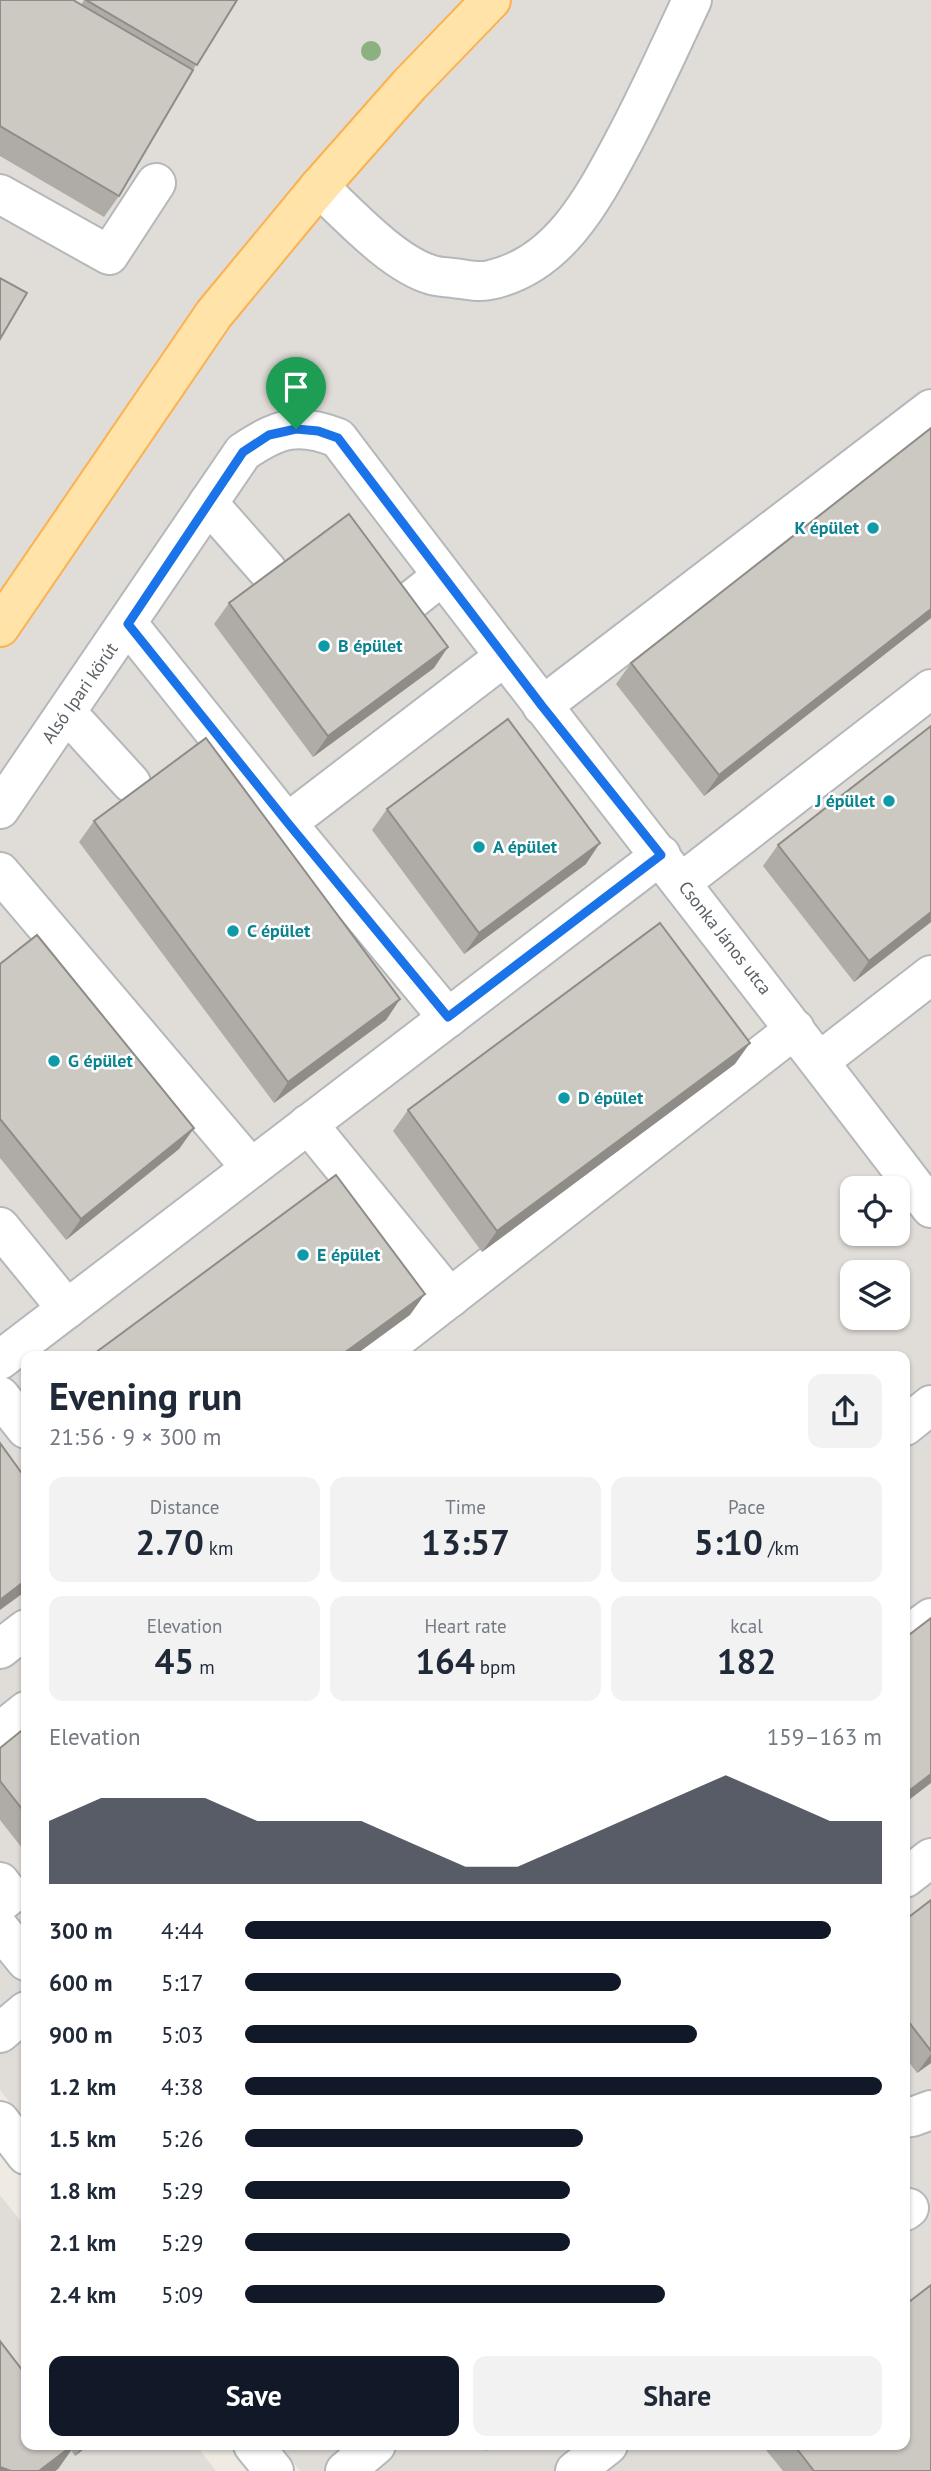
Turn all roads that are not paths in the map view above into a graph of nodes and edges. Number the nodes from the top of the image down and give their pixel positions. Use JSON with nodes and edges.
{"nodes":[{"id":1,"x":491,"y":0,"type":"edge"},
{"id":2,"x":692,"y":0,"type":"edge"},
{"id":3,"x":156,"y":183,"type":"dead end"},
{"id":4,"x":319,"y":187,"type":"junction"},
{"id":5,"x":0,"y":194,"type":"edge"},
{"id":6,"x":931,"y":410,"type":"edge"},
{"id":7,"x":296,"y":429,"type":"joint"},
{"id":8,"x":208,"y":503,"type":"junction"},
{"id":9,"x":267,"y":569,"type":"dead end"},
{"id":10,"x":442,"y":576,"type":"junction"},
{"id":11,"x":398,"y":611,"type":"edge"},
{"id":12,"x":128,"y":624,"type":"junction"},
{"id":13,"x":0,"y":627,"type":"edge"},
{"id":14,"x":504,"y":657,"type":"junction"},
{"id":15,"x":931,"y":689,"type":"edge"},
{"id":16,"x":542,"y":706,"type":"junction"},
{"id":17,"x":66,"y":713,"type":"junction"},
{"id":18,"x":131,"y":783,"type":"dead end"},
{"id":19,"x":0,"y":809,"type":"edge"},
{"id":20,"x":287,"y":822,"type":"junction"},
{"id":21,"x":671,"y":868,"type":"junction"},
{"id":22,"x":0,"y":872,"type":"edge"},
{"id":23,"x":931,"y":975,"type":"edge"},
{"id":24,"x":448,"y":1017,"type":"junction"},
{"id":25,"x":795,"y":1028,"type":"junction"},
{"id":26,"x":820,"y":1061,"type":"junction"},
{"id":27,"x":308,"y":1124,"type":"junction"},
{"id":28,"x":251,"y":1168,"type":"junction"},
{"id":29,"x":931,"y":1208,"type":"edge"},
{"id":30,"x":0,"y":1227,"type":"edge"},
{"id":31,"x":450,"y":1298,"type":"junction"},
{"id":32,"x":66,"y":1309,"type":"junction"},
{"id":33,"x":381,"y":1351,"type":"edge"},
{"id":34,"x":0,"y":1360,"type":"edge"},
{"id":35,"x":0,"y":1396,"type":"edge"},
{"id":36,"x":931,"y":1405,"type":"edge"},
{"id":37,"x":910,"y":1422,"type":"edge"},
{"id":38,"x":21,"y":1423,"type":"edge"},
{"id":39,"x":931,"y":1618,"type":"edge"},
{"id":40,"x":21,"y":1633,"type":"edge"},
{"id":41,"x":910,"y":1633,"type":"edge"},
{"id":42,"x":0,"y":1649,"type":"edge"},
{"id":43,"x":21,"y":1715,"type":"edge"},
{"id":44,"x":0,"y":1732,"type":"edge"},
{"id":45,"x":931,"y":1858,"type":"edge"},
{"id":46,"x":910,"y":1874,"type":"edge"},
{"id":47,"x":0,"y":1882,"type":"edge"},
{"id":48,"x":0,"y":1903,"type":"edge"},
{"id":49,"x":0,"y":1928,"type":"edge"},
{"id":50,"x":21,"y":1955,"type":"edge"},
{"id":51,"x":21,"y":2015,"type":"edge"},
{"id":52,"x":0,"y":2033,"type":"edge"},
{"id":53,"x":931,"y":2110,"type":"edge"},
{"id":54,"x":910,"y":2118,"type":"edge"},
{"id":55,"x":0,"y":2121,"type":"edge"},
{"id":56,"x":21,"y":2148,"type":"edge"},
{"id":57,"x":257,"y":2450,"type":"edge"},
{"id":58,"x":370,"y":2450,"type":"edge"},
{"id":59,"x":380,"y":2450,"type":"edge"},
{"id":60,"x":602,"y":2450,"type":"edge"},
{"id":61,"x":274,"y":2471,"type":"edge"},
{"id":62,"x":345,"y":2471,"type":"edge"},
{"id":63,"x":396,"y":2471,"type":"edge"},
{"id":64,"x":575,"y":2471,"type":"edge"}],
"edges":[{"from":1,"to":4,"type":"main road"},
{"from":2,"to":4,"type":"street"},
{"from":3,"to":5,"type":"street"},
{"from":4,"to":13,"type":"main road"},
{"from":6,"to":16,"type":"street"},
{"from":7,"to":8,"type":"street","name":"Alsó Ipari körút"},
{"from":7,"to":10,"type":"street","name":"Csonka János utca"},
{"from":8,"to":9,"type":"street"},
{"from":8,"to":12,"type":"street","name":"Alsó Ipari körút"},
{"from":10,"to":11,"type":"street"},
{"from":10,"to":14,"type":"street","name":"Csonka János utca"},
{"from":12,"to":17,"type":"street","name":"Alsó Ipari körút"},
{"from":12,"to":20,"type":"street"},
{"from":14,"to":16,"type":"street","name":"Csonka János utca"},
{"from":14,"to":20,"type":"street"},
{"from":15,"to":21,"type":"street"},
{"from":16,"to":21,"type":"street","name":"Csonka János utca"},
{"from":17,"to":18,"type":"street"},
{"from":17,"to":19,"type":"street","name":"Alsó Ipari körút"},
{"from":20,"to":24,"type":"street"},
{"from":21,"to":24,"type":"street"},
{"from":21,"to":25,"type":"street","name":"Csonka János utca"},
{"from":22,"to":28,"type":"street"},
{"from":23,"to":26,"type":"street"},
{"from":24,"to":27,"type":"street"},
{"from":25,"to":26,"type":"street","name":"Csonka János utca"},
{"from":25,"to":31,"type":"street"},
{"from":26,"to":29,"type":"street","name":"Csonka János utca"},
{"from":27,"to":28,"type":"street"},
{"from":27,"to":31,"type":"street"},
{"from":28,"to":32,"type":"street"},
{"from":30,"to":32,"type":"street"},
{"from":31,"to":33,"type":"street"},
{"from":32,"to":34,"type":"street"},
{"from":35,"to":38,"type":"street"},
{"from":36,"to":37,"type":"street"},
{"from":39,"to":41,"type":"street"},
{"from":40,"to":42,"type":"street"},
{"from":43,"to":44,"type":"street"},
{"from":45,"to":46,"type":"street"},
{"from":47,"to":48,"type":"street"},
{"from":49,"to":50,"type":"street"},
{"from":51,"to":52,"type":"street"},
{"from":53,"to":54,"type":"street"},
{"from":55,"to":56,"type":"street"},
{"from":57,"to":61,"type":"street"},
{"from":58,"to":62,"type":"street"},
{"from":59,"to":63,"type":"street"},
{"from":60,"to":64,"type":"street"}]}
